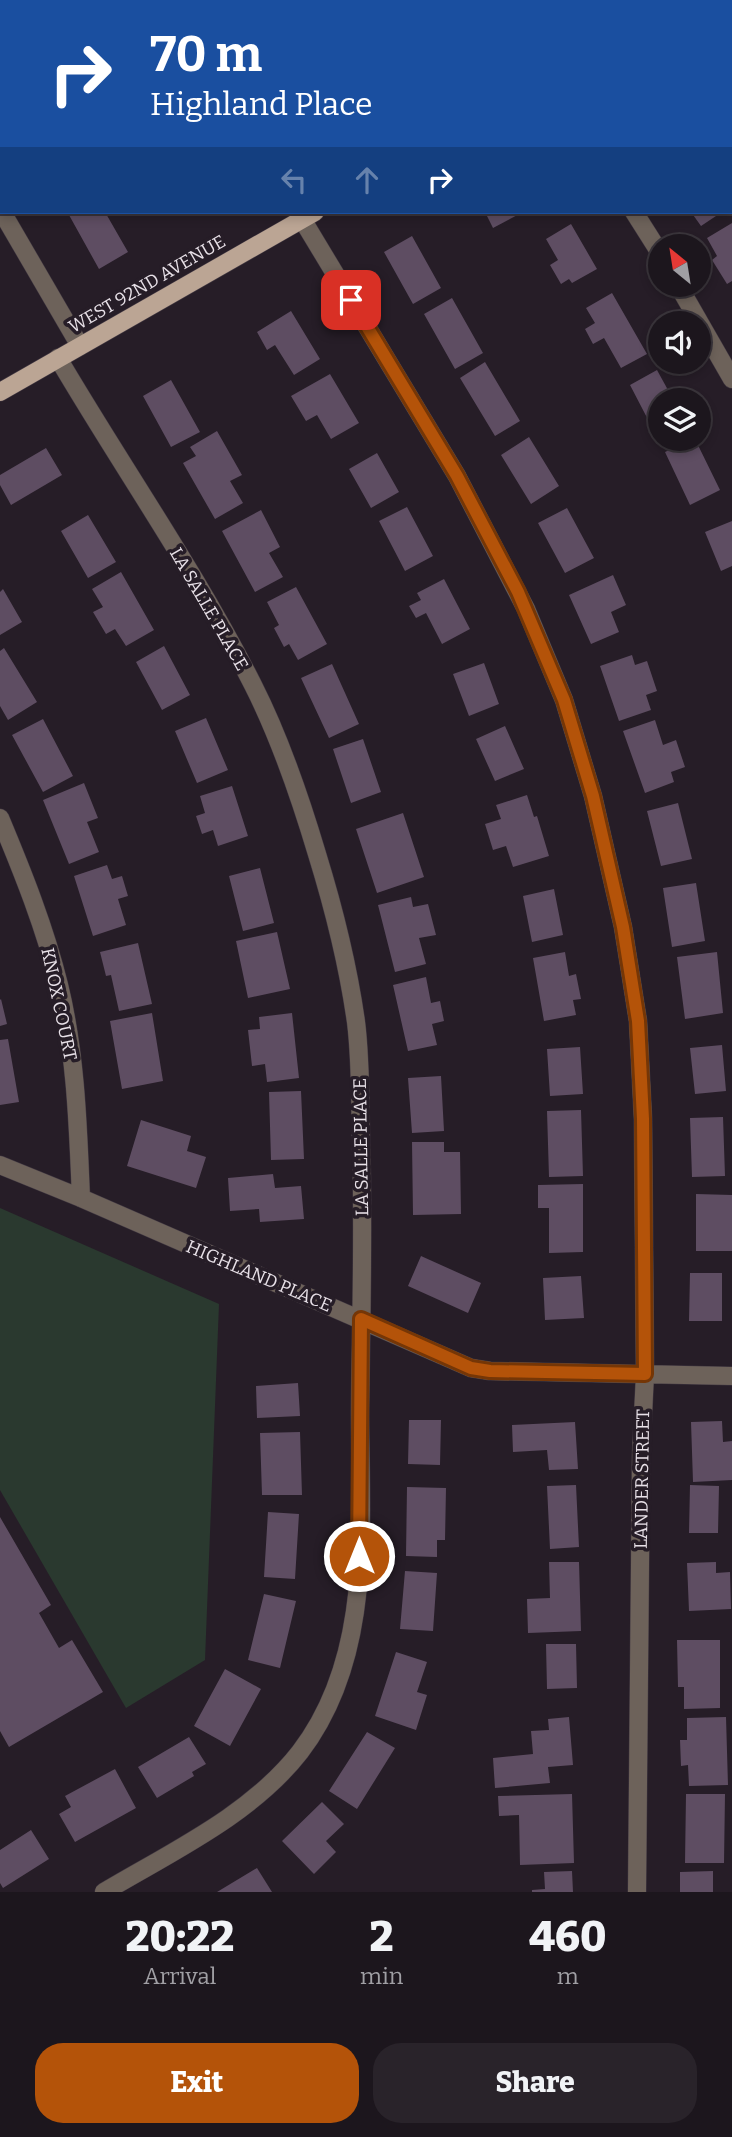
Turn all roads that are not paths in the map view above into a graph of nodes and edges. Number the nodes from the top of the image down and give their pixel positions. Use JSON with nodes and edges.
{"nodes":[{"id":1,"x":3,"y":214,"type":"edge"},
{"id":2,"x":635,"y":214,"type":"edge"},
{"id":3,"x":309,"y":215,"type":"edge"},
{"id":4,"x":648,"y":234,"type":"edge"},
{"id":5,"x":685,"y":298,"type":"edge"},
{"id":6,"x":80,"y":346,"type":"junction"},
{"id":7,"x":58,"y":358,"type":"junction"},
{"id":8,"x":732,"y":379,"type":"edge"},
{"id":9,"x":0,"y":393,"type":"edge"},
{"id":10,"x":0,"y":818,"type":"edge"},
{"id":11,"x":0,"y":1165,"type":"edge"},
{"id":12,"x":81,"y":1198,"type":"junction"},
{"id":13,"x":361,"y":1319,"type":"junction"},
{"id":14,"x":645,"y":1374,"type":"junction"},
{"id":15,"x":732,"y":1376,"type":"edge"},
{"id":16,"x":104,"y":1892,"type":"edge"},
{"id":17,"x":637,"y":1892,"type":"edge"}],
"edges":[{"from":1,"to":6,"type":"street"},
{"from":2,"to":4,"type":"street"},
{"from":3,"to":6,"type":"main road","name":"WEST 92ND AVENUE"},
{"from":3,"to":14,"type":"street","name":"LANDER STREET"},
{"from":5,"to":8,"type":"street"},
{"from":6,"to":7,"type":"main road","name":"WEST 92ND AVENUE"},
{"from":7,"to":9,"type":"main road","name":"WEST 92ND AVENUE"},
{"from":7,"to":13,"type":"street","name":"LA SALLE PLACE"},
{"from":10,"to":12,"type":"street","name":"KNOX COURT"},
{"from":11,"to":12,"type":"street","name":"HIGHLAND PLACE"},
{"from":12,"to":13,"type":"street","name":"HIGHLAND PLACE"},
{"from":13,"to":14,"type":"street","name":"HIGHLAND PLACE"},
{"from":13,"to":16,"type":"street","name":"LA SALLE PLACE"},
{"from":14,"to":15,"type":"street","name":"HIGHLAND PLACE"},
{"from":14,"to":17,"type":"street","name":"LANDER STREET"}]}
